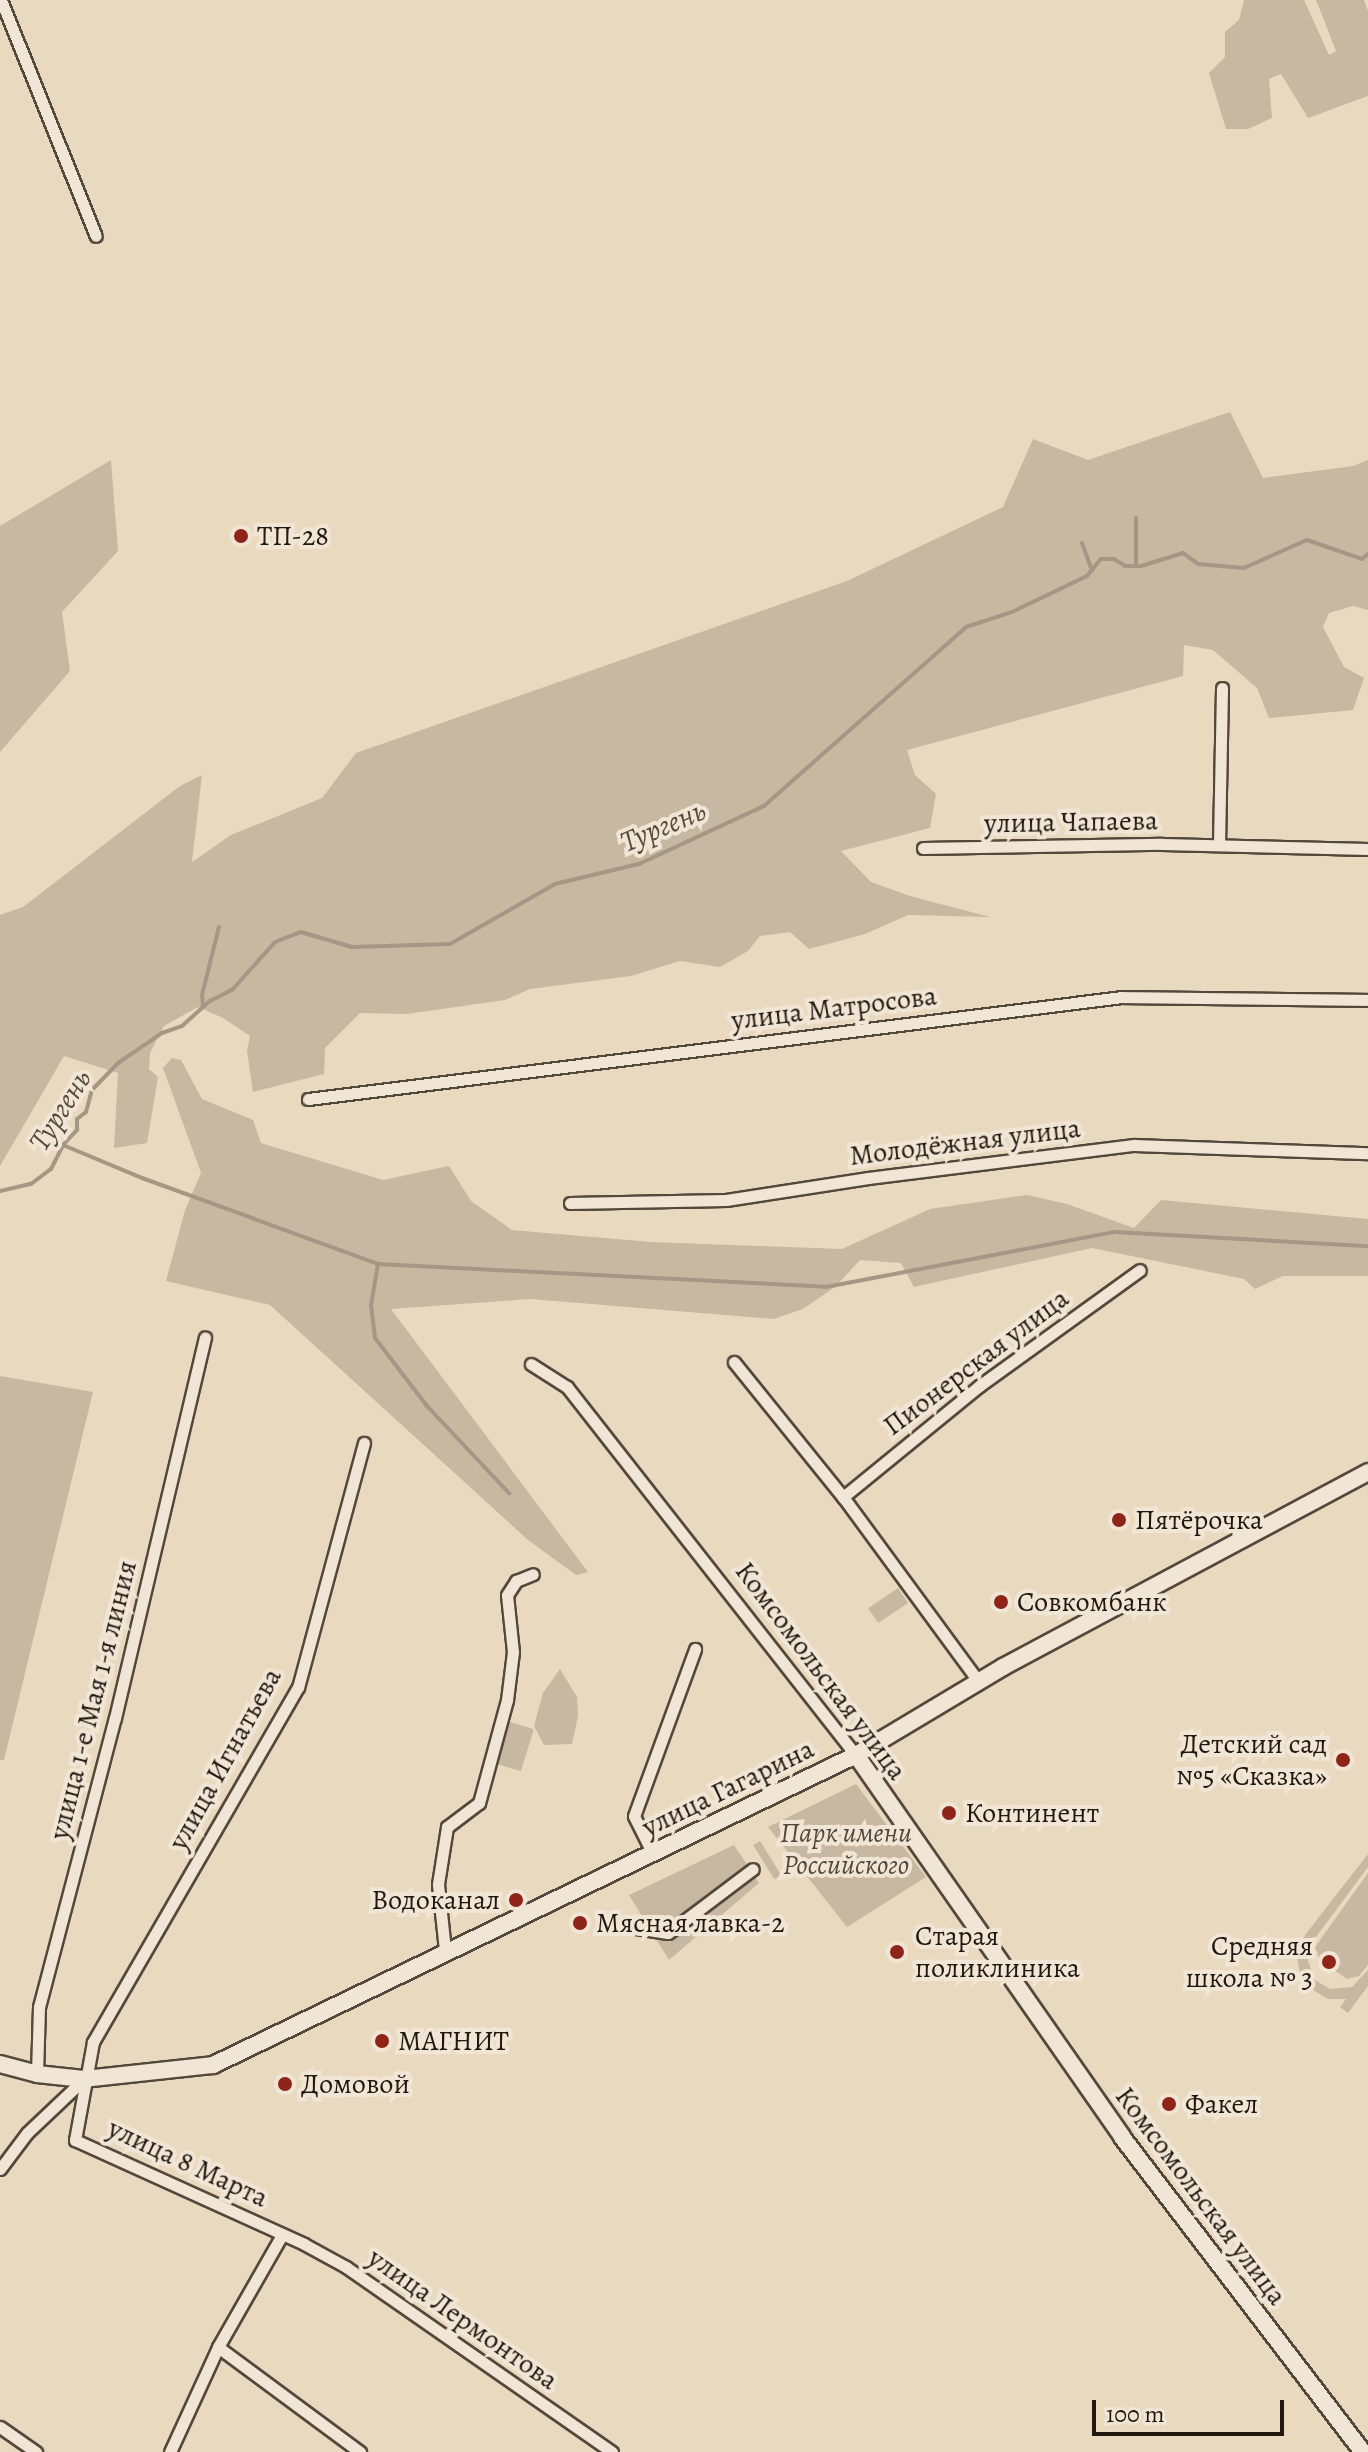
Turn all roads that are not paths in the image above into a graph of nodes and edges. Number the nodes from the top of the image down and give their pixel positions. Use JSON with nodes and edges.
{"nodes":[{"id":1,"x":1,"y":0,"type":"edge"},
{"id":2,"x":96,"y":236,"type":"dead end"},
{"id":3,"x":1222,"y":688,"type":"dead end"},
{"id":4,"x":1219,"y":845,"type":"junction"},
{"id":5,"x":923,"y":848,"type":"dead end"},
{"id":6,"x":1368,"y":849,"type":"edge"},
{"id":7,"x":1368,"y":1000,"type":"edge"},
{"id":8,"x":308,"y":1099,"type":"dead end"},
{"id":9,"x":1368,"y":1153,"type":"edge"},
{"id":10,"x":570,"y":1203,"type":"dead end"},
{"id":11,"x":1140,"y":1270,"type":"dead end"},
{"id":12,"x":205,"y":1337,"type":"dead end"},
{"id":13,"x":734,"y":1362,"type":"dead end"},
{"id":14,"x":531,"y":1364,"type":"dead end"},
{"id":15,"x":364,"y":1443,"type":"dead end"},
{"id":16,"x":1368,"y":1472,"type":"edge"},
{"id":17,"x":843,"y":1497,"type":"junction"},
{"id":18,"x":533,"y":1574,"type":"dead end"},
{"id":19,"x":695,"y":1649,"type":"dead end"},
{"id":20,"x":979,"y":1682,"type":"junction"},
{"id":21,"x":856,"y":1755,"type":"junction"},
{"id":22,"x":653,"y":1854,"type":"junction"},
{"id":23,"x":753,"y":1869,"type":"dead end"},
{"id":24,"x":636,"y":1928,"type":"dead end"},
{"id":25,"x":445,"y":1950,"type":"junction"},
{"id":26,"x":0,"y":2064,"type":"edge"},
{"id":27,"x":37,"y":2074,"type":"junction"},
{"id":28,"x":84,"y":2079,"type":"junction"},
{"id":29,"x":0,"y":2169,"type":"edge"},
{"id":30,"x":282,"y":2235,"type":"junction"},
{"id":31,"x":218,"y":2347,"type":"junction"},
{"id":32,"x":0,"y":2427,"type":"edge"},
{"id":33,"x":36,"y":2452,"type":"edge"},
{"id":34,"x":170,"y":2452,"type":"edge"},
{"id":35,"x":360,"y":2452,"type":"edge"},
{"id":36,"x":612,"y":2452,"type":"edge"},
{"id":37,"x":1363,"y":2452,"type":"edge"}],
"edges":[{"from":1,"to":2,"type":"street"},
{"from":3,"to":4,"type":"street"},
{"from":4,"to":5,"type":"street","name":"улица Чапаева"},
{"from":4,"to":6,"type":"street","name":"улица Чапаева"},
{"from":7,"to":8,"type":"street","name":"улица Матросова"},
{"from":9,"to":10,"type":"street","name":"Молодёжная улица"},
{"from":11,"to":17,"type":"street","name":"Пионерская улица"},
{"from":12,"to":27,"type":"street","name":"улица 1-е Мая 1-я линия"},
{"from":13,"to":17,"type":"street"},
{"from":14,"to":21,"type":"street","name":"Комсомольская улица"},
{"from":15,"to":28,"type":"street","name":"улица Игнатьева"},
{"from":16,"to":20,"type":"main road","name":"улица Гагарина"},
{"from":17,"to":20,"type":"street"},
{"from":18,"to":25,"type":"street"},
{"from":19,"to":22,"type":"street"},
{"from":20,"to":21,"type":"main road","name":"улица Гагарина"},
{"from":21,"to":22,"type":"main road","name":"улица Гагарина"},
{"from":21,"to":37,"type":"main road","name":"Комсомольская улица"},
{"from":22,"to":25,"type":"main road","name":"улица Гагарина"},
{"from":23,"to":24,"type":"street"},
{"from":25,"to":28,"type":"main road","name":"улица Гагарина"},
{"from":26,"to":27,"type":"main road"},
{"from":27,"to":28,"type":"main road"},
{"from":28,"to":29,"type":"street"},
{"from":28,"to":30,"type":"street","name":"улица 8 Марта"},
{"from":30,"to":31,"type":"street"},
{"from":30,"to":36,"type":"street","name":"улица Лермонтова"},
{"from":31,"to":34,"type":"street"},
{"from":31,"to":35,"type":"street"},
{"from":32,"to":33,"type":"street"}]}
